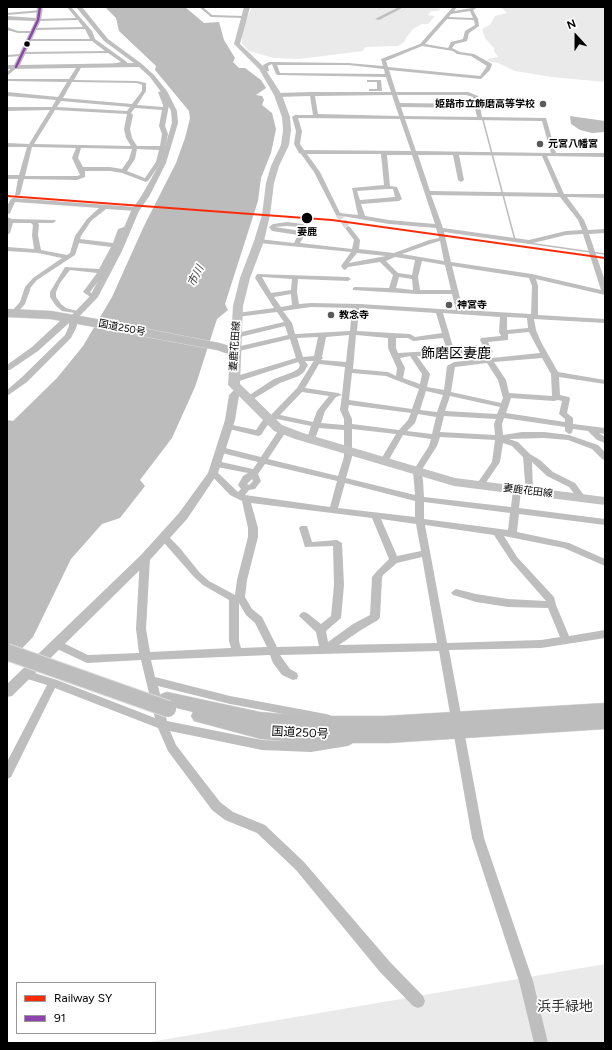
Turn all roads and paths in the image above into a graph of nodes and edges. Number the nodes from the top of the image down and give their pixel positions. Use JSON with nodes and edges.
{"nodes":[{"id":1,"x":69,"y":7,"type":"edge"},
{"id":2,"x":79,"y":7,"type":"edge"},
{"id":3,"x":201,"y":7,"type":"edge"},
{"id":4,"x":247,"y":7,"type":"edge"},
{"id":5,"x":402,"y":7,"type":"edge"},
{"id":6,"x":455,"y":7,"type":"edge"},
{"id":7,"x":476,"y":7,"type":"edge"},
{"id":8,"x":40,"y":9,"type":"edge"},
{"id":9,"x":471,"y":10,"type":"junction"},
{"id":10,"x":450,"y":13,"type":"junction"},
{"id":11,"x":7,"y":14,"type":"edge"},
{"id":12,"x":243,"y":17,"type":"junction"},
{"id":13,"x":7,"y":18,"type":"edge"},
{"id":14,"x":445,"y":18,"type":"junction"},
{"id":15,"x":476,"y":18,"type":"junction"},
{"id":16,"x":79,"y":19,"type":"junction"},
{"id":17,"x":376,"y":19,"type":"dead end"},
{"id":18,"x":38,"y":20,"type":"junction"},
{"id":19,"x":7,"y":28,"type":"edge"},
{"id":20,"x":85,"y":28,"type":"junction"},
{"id":21,"x":33,"y":31,"type":"junction"},
{"id":22,"x":28,"y":40,"type":"junction"},
{"id":23,"x":93,"y":40,"type":"junction"},
{"id":24,"x":422,"y":45,"type":"junction"},
{"id":25,"x":449,"y":49,"type":"junction"},
{"id":26,"x":108,"y":52,"type":"junction"},
{"id":27,"x":22,"y":54,"type":"junction"},
{"id":28,"x":7,"y":56,"type":"edge"},
{"id":29,"x":274,"y":63,"type":"junction"},
{"id":30,"x":140,"y":65,"type":"junction"},
{"id":31,"x":80,"y":66,"type":"junction"},
{"id":32,"x":7,"y":67,"type":"edge"},
{"id":33,"x":16,"y":67,"type":"junction"},
{"id":34,"x":39,"y":67,"type":"junction"},
{"id":35,"x":385,"y":67,"type":"junction"},
{"id":36,"x":264,"y":71,"type":"junction"},
{"id":37,"x":7,"y":75,"type":"edge"},
{"id":38,"x":357,"y":76,"type":"junction"},
{"id":39,"x":388,"y":76,"type":"junction"},
{"id":40,"x":7,"y":80,"type":"edge"},
{"id":41,"x":70,"y":81,"type":"junction"},
{"id":42,"x":462,"y":81,"type":"junction"},
{"id":43,"x":164,"y":91,"type":"junction"},
{"id":44,"x":466,"y":93,"type":"junction"},
{"id":45,"x":7,"y":94,"type":"edge"},
{"id":46,"x":312,"y":94,"type":"junction"},
{"id":47,"x":358,"y":94,"type":"junction"},
{"id":48,"x":394,"y":94,"type":"junction"},
{"id":49,"x":278,"y":95,"type":"junction"},
{"id":50,"x":60,"y":98,"type":"junction"},
{"id":51,"x":134,"y":105,"type":"junction"},
{"id":52,"x":398,"y":105,"type":"junction"},
{"id":53,"x":477,"y":106,"type":"junction"},
{"id":54,"x":7,"y":108,"type":"edge"},
{"id":55,"x":51,"y":109,"type":"junction"},
{"id":56,"x":166,"y":109,"type":"junction"},
{"id":57,"x":128,"y":113,"type":"junction"},
{"id":58,"x":316,"y":116,"type":"junction"},
{"id":59,"x":403,"y":118,"type":"junction"},
{"id":60,"x":480,"y":118,"type":"junction"},
{"id":61,"x":7,"y":145,"type":"edge"},
{"id":62,"x":30,"y":146,"type":"junction"},
{"id":63,"x":79,"y":146,"type":"junction"},
{"id":64,"x":135,"y":147,"type":"junction"},
{"id":65,"x":163,"y":148,"type":"junction"},
{"id":66,"x":301,"y":152,"type":"junction"},
{"id":67,"x":384,"y":153,"type":"junction"},
{"id":68,"x":414,"y":153,"type":"junction"},
{"id":69,"x":456,"y":154,"type":"junction"},
{"id":70,"x":554,"y":154,"type":"junction"},
{"id":71,"x":544,"y":155,"type":"junction"},
{"id":72,"x":605,"y":155,"type":"edge"},
{"id":73,"x":161,"y":162,"type":"junction"},
{"id":74,"x":81,"y":169,"type":"junction"},
{"id":75,"x":123,"y":171,"type":"junction"},
{"id":76,"x":7,"y":177,"type":"edge"},
{"id":77,"x":21,"y":177,"type":"junction"},
{"id":78,"x":461,"y":180,"type":"dead end"},
{"id":79,"x":387,"y":187,"type":"junction"},
{"id":80,"x":427,"y":193,"type":"junction"},
{"id":81,"x":17,"y":195,"type":"dead end"},
{"id":82,"x":562,"y":195,"type":"junction"},
{"id":83,"x":605,"y":196,"type":"edge"},
{"id":84,"x":358,"y":202,"type":"junction"},
{"id":85,"x":104,"y":207,"type":"junction"},
{"id":86,"x":136,"y":209,"type":"junction"},
{"id":87,"x":7,"y":213,"type":"edge"},
{"id":88,"x":362,"y":218,"type":"junction"},
{"id":89,"x":9,"y":220,"type":"edge"},
{"id":90,"x":33,"y":221,"type":"junction"},
{"id":91,"x":53,"y":221,"type":"dead end"},
{"id":92,"x":127,"y":228,"type":"junction"},
{"id":93,"x":348,"y":228,"type":"tunnel mouth"},
{"id":94,"x":439,"y":228,"type":"junction"},
{"id":95,"x":585,"y":231,"type":"junction"},
{"id":96,"x":605,"y":231,"type":"edge"},
{"id":97,"x":7,"y":233,"type":"edge"},
{"id":98,"x":302,"y":234,"type":"dead end"},
{"id":99,"x":442,"y":239,"type":"junction"},
{"id":100,"x":259,"y":240,"type":"junction"},
{"id":101,"x":77,"y":241,"type":"junction"},
{"id":102,"x":297,"y":244,"type":"junction"},
{"id":103,"x":115,"y":245,"type":"junction"},
{"id":104,"x":7,"y":249,"type":"edge"},
{"id":105,"x":38,"y":251,"type":"junction"},
{"id":106,"x":355,"y":251,"type":"junction"},
{"id":107,"x":394,"y":255,"type":"junction"},
{"id":108,"x":67,"y":257,"type":"junction"},
{"id":109,"x":419,"y":259,"type":"junction"},
{"id":110,"x":382,"y":260,"type":"junction"},
{"id":111,"x":82,"y":262,"type":"dead end"},
{"id":112,"x":449,"y":264,"type":"junction"},
{"id":113,"x":344,"y":266,"type":"junction"},
{"id":114,"x":77,"y":270,"type":"junction"},
{"id":115,"x":101,"y":271,"type":"junction"},
{"id":116,"x":396,"y":275,"type":"junction"},
{"id":117,"x":532,"y":276,"type":"junction"},
{"id":118,"x":295,"y":277,"type":"junction"},
{"id":119,"x":414,"y":277,"type":"junction"},
{"id":120,"x":348,"y":279,"type":"junction"},
{"id":121,"x":392,"y":291,"type":"junction"},
{"id":122,"x":294,"y":292,"type":"junction"},
{"id":123,"x":418,"y":292,"type":"junction"},
{"id":124,"x":455,"y":292,"type":"junction"},
{"id":125,"x":270,"y":295,"type":"junction"},
{"id":126,"x":94,"y":297,"type":"junction"},
{"id":127,"x":358,"y":299,"type":"junction"},
{"id":128,"x":296,"y":306,"type":"junction"},
{"id":129,"x":280,"y":308,"type":"junction"},
{"id":130,"x":438,"y":310,"type":"junction"},
{"id":131,"x":460,"y":312,"type":"junction"},
{"id":132,"x":10,"y":313,"type":"edge"},
{"id":133,"x":237,"y":315,"type":"junction"},
{"id":134,"x":504,"y":315,"type":"junction"},
{"id":135,"x":75,"y":316,"type":"junction"},
{"id":136,"x":532,"y":317,"type":"junction"},
{"id":137,"x":605,"y":321,"type":"edge"},
{"id":138,"x":288,"y":323,"type":"junction"},
{"id":139,"x":532,"y":330,"type":"junction"},
{"id":140,"x":503,"y":332,"type":"junction"},
{"id":141,"x":353,"y":334,"type":"junction"},
{"id":142,"x":446,"y":335,"type":"junction"},
{"id":143,"x":236,"y":336,"type":"junction"},
{"id":144,"x":293,"y":336,"type":"junction"},
{"id":145,"x":322,"y":336,"type":"junction"},
{"id":146,"x":392,"y":336,"type":"junction"},
{"id":147,"x":413,"y":339,"type":"junction"},
{"id":148,"x":487,"y":348,"type":"junction"},
{"id":149,"x":235,"y":351,"type":"junction"},
{"id":150,"x":450,"y":352,"type":"junction"},
{"id":151,"x":414,"y":354,"type":"junction"},
{"id":152,"x":545,"y":355,"type":"junction"},
{"id":153,"x":396,"y":356,"type":"junction"},
{"id":154,"x":300,"y":360,"type":"junction"},
{"id":155,"x":318,"y":360,"type":"junction"},
{"id":156,"x":491,"y":361,"type":"junction"},
{"id":157,"x":457,"y":364,"type":"junction"},
{"id":158,"x":7,"y":368,"type":"edge"},
{"id":159,"x":350,"y":368,"type":"junction"},
{"id":160,"x":299,"y":371,"type":"junction"},
{"id":161,"x":310,"y":374,"type":"junction"},
{"id":162,"x":556,"y":374,"type":"junction"},
{"id":163,"x":399,"y":379,"type":"junction"},
{"id":164,"x":605,"y":382,"type":"edge"},
{"id":165,"x":236,"y":385,"type":"junction"},
{"id":166,"x":424,"y":388,"type":"junction"},
{"id":167,"x":300,"y":389,"type":"junction"},
{"id":168,"x":7,"y":394,"type":"edge"},
{"id":169,"x":334,"y":395,"type":"junction"},
{"id":170,"x":447,"y":395,"type":"junction"},
{"id":171,"x":506,"y":395,"type":"junction"},
{"id":172,"x":556,"y":397,"type":"junction"},
{"id":173,"x":345,"y":399,"type":"junction"},
{"id":174,"x":248,"y":400,"type":"junction"},
{"id":175,"x":504,"y":406,"type":"junction"},
{"id":176,"x":415,"y":411,"type":"junction"},
{"id":177,"x":441,"y":414,"type":"junction"},
{"id":178,"x":500,"y":416,"type":"junction"},
{"id":179,"x":272,"y":419,"type":"junction"},
{"id":180,"x":316,"y":425,"type":"junction"},
{"id":181,"x":569,"y":425,"type":"junction"},
{"id":182,"x":228,"y":426,"type":"junction"},
{"id":183,"x":348,"y":427,"type":"junction"},
{"id":184,"x":590,"y":428,"type":"junction"},
{"id":185,"x":283,"y":430,"type":"junction"},
{"id":186,"x":605,"y":431,"type":"edge"},
{"id":187,"x":401,"y":434,"type":"junction"},
{"id":188,"x":436,"y":436,"type":"junction"},
{"id":189,"x":499,"y":438,"type":"junction"},
{"id":190,"x":568,"y":438,"type":"junction"},
{"id":191,"x":311,"y":439,"type":"junction"},
{"id":192,"x":605,"y":440,"type":"edge"},
{"id":193,"x":221,"y":450,"type":"junction"},
{"id":194,"x":349,"y":450,"type":"junction"},
{"id":195,"x":526,"y":456,"type":"junction"},
{"id":196,"x":605,"y":457,"type":"edge"},
{"id":197,"x":264,"y":460,"type":"junction"},
{"id":198,"x":384,"y":461,"type":"junction"},
{"id":199,"x":215,"y":468,"type":"junction"},
{"id":200,"x":417,"y":471,"type":"junction"},
{"id":201,"x":255,"y":473,"type":"junction"},
{"id":202,"x":341,"y":479,"type":"junction"},
{"id":203,"x":480,"y":485,"type":"junction"},
{"id":204,"x":517,"y":490,"type":"junction"},
{"id":205,"x":530,"y":491,"type":"junction"},
{"id":206,"x":243,"y":498,"type":"junction"},
{"id":207,"x":582,"y":498,"type":"junction"},
{"id":208,"x":420,"y":499,"type":"junction"},
{"id":209,"x":605,"y":501,"type":"edge"},
{"id":210,"x":333,"y":510,"type":"junction"},
{"id":211,"x":514,"y":510,"type":"junction"},
{"id":212,"x":375,"y":516,"type":"junction"},
{"id":213,"x":420,"y":521,"type":"junction"},
{"id":214,"x":605,"y":522,"type":"edge"},
{"id":215,"x":304,"y":528,"type":"dead end"},
{"id":216,"x":497,"y":532,"type":"junction"},
{"id":217,"x":512,"y":534,"type":"junction"},
{"id":218,"x":164,"y":537,"type":"junction"},
{"id":219,"x":425,"y":553,"type":"junction"},
{"id":220,"x":145,"y":558,"type":"junction"},
{"id":221,"x":394,"y":560,"type":"junction"},
{"id":222,"x":605,"y":563,"type":"edge"},
{"id":223,"x":456,"y":593,"type":"dead end"},
{"id":224,"x":551,"y":605,"type":"junction"},
{"id":225,"x":304,"y":616,"type":"dead end"},
{"id":226,"x":321,"y":630,"type":"junction"},
{"id":227,"x":605,"y":634,"type":"edge"},
{"id":228,"x":566,"y":640,"type":"junction"},
{"id":229,"x":7,"y":641,"type":"edge"},
{"id":230,"x":57,"y":644,"type":"junction"},
{"id":231,"x":442,"y":646,"type":"junction"},
{"id":232,"x":325,"y":650,"type":"junction"},
{"id":233,"x":274,"y":651,"type":"junction"},
{"id":234,"x":7,"y":652,"type":"edge"},
{"id":235,"x":237,"y":652,"type":"junction"},
{"id":236,"x":145,"y":656,"type":"junction"},
{"id":237,"x":25,"y":674,"type":"junction"},
{"id":238,"x":293,"y":676,"type":"dead end"},
{"id":239,"x":152,"y":680,"type":"junction"},
{"id":240,"x":53,"y":683,"type":"junction"},
{"id":241,"x":7,"y":692,"type":"edge"},
{"id":242,"x":605,"y":710,"type":"edge"},
{"id":243,"x":166,"y":711,"type":"junction"},
{"id":244,"x":605,"y":722,"type":"edge"},
{"id":245,"x":352,"y":723,"type":"junction"},
{"id":246,"x":456,"y":724,"type":"junction"},
{"id":247,"x":7,"y":774,"type":"edge"},
{"id":248,"x":418,"y":1001,"type":"dead end"},
{"id":249,"x":541,"y":1043,"type":"edge"}],
"edges":[{"from":1,"to":16,"type":"street"},
{"from":2,"to":30,"type":"street"},
{"from":3,"to":12,"type":"street"},
{"from":4,"to":12,"type":"main road","name":"妻鹿花田線"},
{"from":5,"to":17,"type":"street"},
{"from":6,"to":10,"type":"street"},
{"from":7,"to":9,"type":"street"},
{"from":8,"to":11,"type":"street"},
{"from":8,"to":18,"type":"street"},
{"from":9,"to":10,"type":"street"},
{"from":9,"to":15,"type":"street"},
{"from":10,"to":14,"type":"street"},
{"from":12,"to":36,"type":"main road","name":"妻鹿花田線"},
{"from":13,"to":18,"type":"street"},
{"from":14,"to":15,"type":"street"},
{"from":14,"to":24,"type":"street"},
{"from":15,"to":25,"type":"street"},
{"from":16,"to":18,"type":"street"},
{"from":16,"to":20,"type":"street"},
{"from":18,"to":21,"type":"street"},
{"from":19,"to":21,"type":"street"},
{"from":20,"to":21,"type":"street"},
{"from":20,"to":23,"type":"street"},
{"from":21,"to":22,"type":"street"},
{"from":22,"to":23,"type":"street"},
{"from":22,"to":27,"type":"street"},
{"from":23,"to":26,"type":"street"},
{"from":24,"to":25,"type":"street"},
{"from":24,"to":35,"type":"street"},
{"from":25,"to":42,"type":"street"},
{"from":26,"to":27,"type":"street"},
{"from":26,"to":34,"type":"street"},
{"from":27,"to":28,"type":"street"},
{"from":27,"to":33,"type":"street"},
{"from":29,"to":35,"type":"street"},
{"from":29,"to":36,"type":"street"},
{"from":29,"to":38,"type":"street"},
{"from":30,"to":31,"type":"street"},
{"from":30,"to":43,"type":"street"},
{"from":31,"to":34,"type":"street"},
{"from":31,"to":41,"type":"street"},
{"from":32,"to":33,"type":"street"},
{"from":33,"to":34,"type":"street"},
{"from":33,"to":37,"type":"street"},
{"from":35,"to":39,"type":"street"},
{"from":35,"to":42,"type":"street"},
{"from":36,"to":49,"type":"main road","name":"妻鹿花田線"},
{"from":38,"to":39,"type":"street"},
{"from":38,"to":47,"type":"street"},
{"from":39,"to":48,"type":"street"},
{"from":40,"to":41,"type":"street"},
{"from":41,"to":50,"type":"street"},
{"from":41,"to":51,"type":"street"},
{"from":42,"to":44,"type":"street"},
{"from":43,"to":56,"type":"street"},
{"from":43,"to":73,"type":"street"},
{"from":44,"to":48,"type":"street"},
{"from":44,"to":53,"type":"street"},
{"from":45,"to":50,"type":"street"},
{"from":46,"to":47,"type":"street"},
{"from":46,"to":49,"type":"street"},
{"from":46,"to":58,"type":"street"},
{"from":47,"to":48,"type":"street"},
{"from":48,"to":52,"type":"street"},
{"from":49,"to":100,"type":"main road","name":"妻鹿花田線"},
{"from":50,"to":51,"type":"street"},
{"from":50,"to":55,"type":"street"},
{"from":51,"to":56,"type":"street"},
{"from":51,"to":57,"type":"street"},
{"from":52,"to":53,"type":"street"},
{"from":52,"to":59,"type":"street"},
{"from":53,"to":60,"type":"street"},
{"from":54,"to":55,"type":"street"},
{"from":55,"to":57,"type":"street"},
{"from":55,"to":62,"type":"street"},
{"from":56,"to":65,"type":"street"},
{"from":57,"to":64,"type":"street"},
{"from":58,"to":59,"type":"street"},
{"from":58,"to":66,"type":"street"},
{"from":59,"to":60,"type":"street"},
{"from":59,"to":68,"type":"street"},
{"from":60,"to":70,"type":"street"},
{"from":61,"to":62,"type":"street"},
{"from":62,"to":63,"type":"street"},
{"from":62,"to":77,"type":"street"},
{"from":63,"to":64,"type":"street"},
{"from":63,"to":74,"type":"street"},
{"from":64,"to":65,"type":"street"},
{"from":64,"to":75,"type":"street"},
{"from":65,"to":73,"type":"street"},
{"from":66,"to":67,"type":"street"},
{"from":66,"to":88,"type":"street"},
{"from":67,"to":68,"type":"street"},
{"from":67,"to":79,"type":"street"},
{"from":68,"to":69,"type":"street"},
{"from":68,"to":80,"type":"street"},
{"from":69,"to":71,"type":"street"},
{"from":69,"to":78,"type":"street"},
{"from":70,"to":71,"type":"street"},
{"from":70,"to":72,"type":"street"},
{"from":71,"to":82,"type":"street"},
{"from":73,"to":75,"type":"street"},
{"from":73,"to":86,"type":"street"},
{"from":74,"to":75,"type":"street"},
{"from":74,"to":77,"type":"street"},
{"from":76,"to":77,"type":"street"},
{"from":77,"to":81,"type":"street"},
{"from":79,"to":84,"type":"street"},
{"from":79,"to":84,"type":"street"},
{"from":80,"to":82,"type":"street"},
{"from":80,"to":94,"type":"street"},
{"from":82,"to":83,"type":"street"},
{"from":82,"to":95,"type":"street"},
{"from":84,"to":88,"type":"street"},
{"from":85,"to":86,"type":"street"},
{"from":85,"to":87,"type":"street"},
{"from":85,"to":101,"type":"street"},
{"from":86,"to":92,"type":"street"},
{"from":88,"to":94,"type":"street"},
{"from":89,"to":90,"type":"street"},
{"from":89,"to":97,"type":"street"},
{"from":90,"to":91,"type":"street"},
{"from":90,"to":105,"type":"street"},
{"from":92,"to":103,"type":"street"},
{"from":92,"to":126,"type":"street"},
{"from":93,"to":106,"type":"street"},
{"from":94,"to":95,"type":"street"},
{"from":94,"to":99,"type":"street"},
{"from":95,"to":96,"type":"street"},
{"from":95,"to":117,"type":"street"},
{"from":98,"to":102,"type":"street"},
{"from":99,"to":107,"type":"street"},
{"from":99,"to":112,"type":"street"},
{"from":100,"to":102,"type":"street"},
{"from":100,"to":133,"type":"main road","name":"妻鹿花田線"},
{"from":101,"to":103,"type":"street"},
{"from":101,"to":108,"type":"street"},
{"from":102,"to":106,"type":"street"},
{"from":103,"to":115,"type":"street"},
{"from":104,"to":105,"type":"street"},
{"from":105,"to":108,"type":"street"},
{"from":106,"to":107,"type":"street"},
{"from":106,"to":113,"type":"street"},
{"from":107,"to":109,"type":"street"},
{"from":107,"to":110,"type":"street"},
{"from":108,"to":132,"type":"street"},
{"from":109,"to":112,"type":"street"},
{"from":109,"to":119,"type":"street"},
{"from":110,"to":113,"type":"street"},
{"from":110,"to":116,"type":"street"},
{"from":111,"to":114,"type":"street"},
{"from":112,"to":117,"type":"street"},
{"from":112,"to":124,"type":"street"},
{"from":113,"to":120,"type":"street"},
{"from":114,"to":115,"type":"street"},
{"from":114,"to":135,"type":"street"},
{"from":115,"to":126,"type":"street"},
{"from":116,"to":119,"type":"street"},
{"from":116,"to":121,"type":"street"},
{"from":117,"to":136,"type":"street"},
{"from":118,"to":120,"type":"street"},
{"from":118,"to":122,"type":"street"},
{"from":118,"to":125,"type":"street"},
{"from":119,"to":123,"type":"street"},
{"from":120,"to":127,"type":"street"},
{"from":121,"to":123,"type":"street"},
{"from":121,"to":127,"type":"street"},
{"from":122,"to":125,"type":"street"},
{"from":122,"to":128,"type":"street"},
{"from":123,"to":124,"type":"street"},
{"from":124,"to":131,"type":"street"},
{"from":125,"to":129,"type":"street"},
{"from":126,"to":135,"type":"street"},
{"from":127,"to":128,"type":"street"},
{"from":127,"to":130,"type":"street"},
{"from":127,"to":141,"type":"street"},
{"from":128,"to":129,"type":"street"},
{"from":129,"to":133,"type":"street"},
{"from":129,"to":138,"type":"street"},
{"from":130,"to":131,"type":"street"},
{"from":130,"to":142,"type":"street"},
{"from":131,"to":134,"type":"street"},
{"from":132,"to":135,"type":"highway","name":"国道250号"},
{"from":133,"to":143,"type":"main road","name":"妻鹿花田線"},
{"from":134,"to":136,"type":"street"},
{"from":134,"to":140,"type":"street"},
{"from":135,"to":149,"type":"highway","name":"国道250号"},
{"from":135,"to":158,"type":"street"},
{"from":135,"to":168,"type":"street"},
{"from":136,"to":137,"type":"street"},
{"from":136,"to":139,"type":"street"},
{"from":138,"to":143,"type":"street"},
{"from":138,"to":144,"type":"street"},
{"from":139,"to":140,"type":"street"},
{"from":139,"to":152,"type":"street"},
{"from":140,"to":148,"type":"street"},
{"from":141,"to":145,"type":"street"},
{"from":141,"to":146,"type":"street"},
{"from":141,"to":159,"type":"street"},
{"from":142,"to":147,"type":"street"},
{"from":142,"to":150,"type":"street"},
{"from":143,"to":149,"type":"main road","name":"妻鹿花田線"},
{"from":144,"to":145,"type":"street"},
{"from":144,"to":149,"type":"street"},
{"from":144,"to":154,"type":"street"},
{"from":145,"to":155,"type":"street"},
{"from":146,"to":147,"type":"street"},
{"from":146,"to":153,"type":"street"},
{"from":147,"to":151,"type":"street"},
{"from":148,"to":150,"type":"street"},
{"from":148,"to":156,"type":"street"},
{"from":149,"to":165,"type":"main road","name":"妻鹿花田線"},
{"from":150,"to":151,"type":"street"},
{"from":150,"to":157,"type":"street"},
{"from":151,"to":153,"type":"street"},
{"from":151,"to":166,"type":"street"},
{"from":152,"to":156,"type":"street"},
{"from":152,"to":162,"type":"street"},
{"from":153,"to":163,"type":"street"},
{"from":154,"to":155,"type":"street"},
{"from":154,"to":160,"type":"street"},
{"from":154,"to":165,"type":"street"},
{"from":155,"to":159,"type":"street"},
{"from":155,"to":161,"type":"street"},
{"from":156,"to":157,"type":"street"},
{"from":156,"to":171,"type":"street"},
{"from":157,"to":170,"type":"street"},
{"from":159,"to":163,"type":"street"},
{"from":159,"to":173,"type":"street"},
{"from":160,"to":161,"type":"street"},
{"from":160,"to":174,"type":"street"},
{"from":161,"to":167,"type":"street"},
{"from":162,"to":164,"type":"street"},
{"from":162,"to":172,"type":"street"},
{"from":163,"to":166,"type":"street"},
{"from":165,"to":174,"type":"main road","name":"妻鹿花田線"},
{"from":165,"to":182,"type":"street"},
{"from":166,"to":170,"type":"street"},
{"from":166,"to":176,"type":"street"},
{"from":167,"to":169,"type":"street"},
{"from":167,"to":179,"type":"street"},
{"from":169,"to":173,"type":"street"},
{"from":169,"to":180,"type":"street"},
{"from":170,"to":175,"type":"street"},
{"from":170,"to":177,"type":"street"},
{"from":171,"to":172,"type":"street"},
{"from":171,"to":175,"type":"street"},
{"from":172,"to":181,"type":"street"},
{"from":173,"to":176,"type":"street"},
{"from":173,"to":183,"type":"street"},
{"from":174,"to":179,"type":"main road","name":"妻鹿花田線"},
{"from":175,"to":178,"type":"street"},
{"from":176,"to":177,"type":"street"},
{"from":176,"to":187,"type":"street"},
{"from":177,"to":178,"type":"street"},
{"from":177,"to":188,"type":"street"},
{"from":178,"to":181,"type":"street"},
{"from":178,"to":189,"type":"street"},
{"from":179,"to":180,"type":"street"},
{"from":179,"to":182,"type":"street"},
{"from":179,"to":185,"type":"main road","name":"妻鹿花田線"},
{"from":180,"to":183,"type":"street"},
{"from":180,"to":191,"type":"street"},
{"from":181,"to":184,"type":"street"},
{"from":181,"to":190,"type":"street"},
{"from":182,"to":193,"type":"street"},
{"from":183,"to":187,"type":"street"},
{"from":183,"to":194,"type":"street"},
{"from":184,"to":186,"type":"street"},
{"from":184,"to":192,"type":"street"},
{"from":185,"to":191,"type":"main road","name":"妻鹿花田線"},
{"from":185,"to":197,"type":"street"},
{"from":187,"to":188,"type":"street"},
{"from":187,"to":198,"type":"street"},
{"from":188,"to":189,"type":"street"},
{"from":188,"to":200,"type":"street"},
{"from":189,"to":190,"type":"street"},
{"from":189,"to":195,"type":"street"},
{"from":189,"to":203,"type":"street"},
{"from":190,"to":196,"type":"street"},
{"from":191,"to":194,"type":"main road","name":"妻鹿花田線"},
{"from":193,"to":197,"type":"street"},
{"from":193,"to":199,"type":"street"},
{"from":194,"to":198,"type":"main road","name":"妻鹿花田線"},
{"from":194,"to":202,"type":"street"},
{"from":195,"to":205,"type":"street"},
{"from":195,"to":207,"type":"street"},
{"from":197,"to":201,"type":"street"},
{"from":197,"to":202,"type":"street"},
{"from":198,"to":200,"type":"main road","name":"妻鹿花田線"},
{"from":199,"to":201,"type":"street"},
{"from":199,"to":206,"type":"street"},
{"from":199,"to":218,"type":"street"},
{"from":200,"to":203,"type":"main road","name":"妻鹿花田線"},
{"from":200,"to":208,"type":"street"},
{"from":201,"to":206,"type":"street"},
{"from":202,"to":208,"type":"street"},
{"from":202,"to":210,"type":"street"},
{"from":203,"to":204,"type":"main road","name":"妻鹿花田線"},
{"from":204,"to":205,"type":"main road","name":"妻鹿花田線"},
{"from":204,"to":211,"type":"street"},
{"from":205,"to":207,"type":"main road","name":"妻鹿花田線"},
{"from":206,"to":210,"type":"street"},
{"from":206,"to":233,"type":"street"},
{"from":207,"to":209,"type":"main road","name":"妻鹿花田線"},
{"from":208,"to":211,"type":"street"},
{"from":208,"to":213,"type":"street"},
{"from":210,"to":212,"type":"street"},
{"from":211,"to":214,"type":"street"},
{"from":211,"to":217,"type":"street"},
{"from":212,"to":213,"type":"street"},
{"from":212,"to":221,"type":"street"},
{"from":213,"to":216,"type":"street"},
{"from":213,"to":219,"type":"street"},
{"from":215,"to":226,"type":"street"},
{"from":216,"to":217,"type":"street"},
{"from":216,"to":224,"type":"street"},
{"from":217,"to":222,"type":"street"},
{"from":218,"to":220,"type":"street"},
{"from":218,"to":235,"type":"street"},
{"from":219,"to":221,"type":"street"},
{"from":219,"to":231,"type":"street"},
{"from":220,"to":230,"type":"street"},
{"from":220,"to":236,"type":"street"},
{"from":221,"to":232,"type":"street"},
{"from":223,"to":224,"type":"street"},
{"from":224,"to":228,"type":"street"},
{"from":225,"to":226,"type":"street"},
{"from":226,"to":232,"type":"street"},
{"from":227,"to":228,"type":"street"},
{"from":228,"to":231,"type":"street"},
{"from":229,"to":243,"type":"highway","name":"国道250号"},
{"from":230,"to":236,"type":"street"},
{"from":230,"to":237,"type":"street"},
{"from":231,"to":232,"type":"street"},
{"from":231,"to":246,"type":"street"},
{"from":232,"to":233,"type":"street"},
{"from":233,"to":235,"type":"street"},
{"from":233,"to":238,"type":"street"},
{"from":234,"to":243,"type":"highway","name":"国道250号","bridge":true},
{"from":235,"to":236,"type":"street"},
{"from":236,"to":239,"type":"street"},
{"from":237,"to":240,"type":"street"},
{"from":237,"to":241,"type":"street"},
{"from":239,"to":243,"type":"street"},
{"from":239,"to":245,"type":"street"},
{"from":240,"to":243,"type":"street"},
{"from":240,"to":247,"type":"street"},
{"from":242,"to":246,"type":"highway","name":"国道250号"},
{"from":243,"to":245,"type":"highway","name":"国道250号"},
{"from":243,"to":246,"type":"highway","name":"国道250号"},
{"from":243,"to":248,"type":"street"},
{"from":244,"to":246,"type":"highway","name":"国道250号"},
{"from":245,"to":246,"type":"highway","name":"国道250号"},
{"from":246,"to":249,"type":"street"}]}
